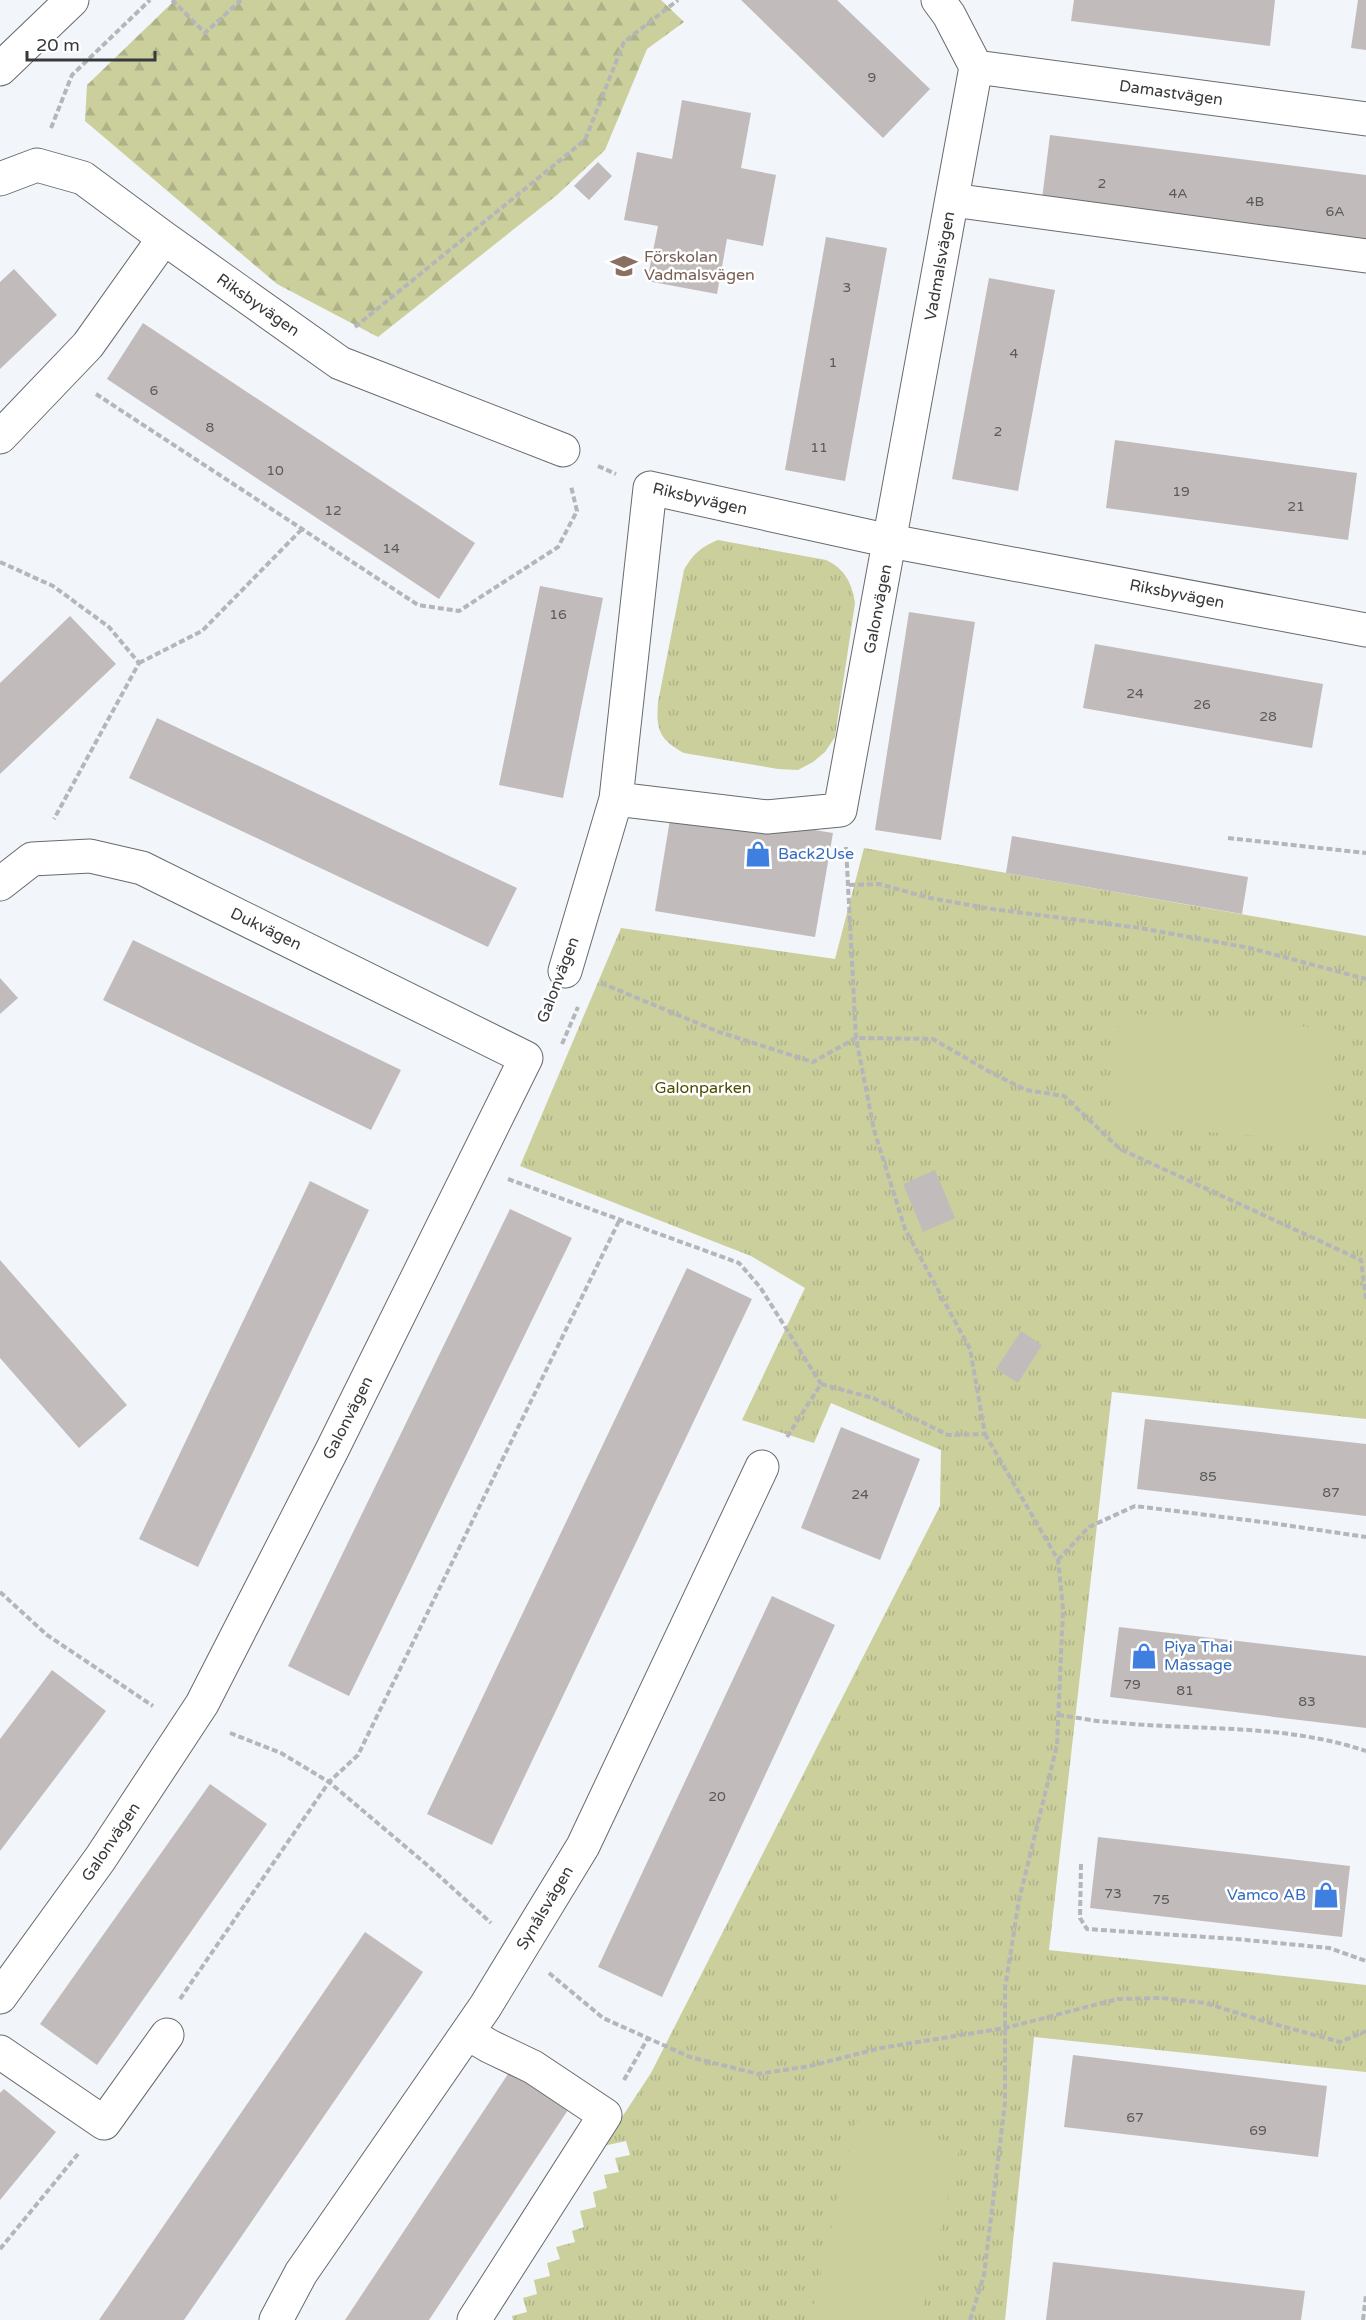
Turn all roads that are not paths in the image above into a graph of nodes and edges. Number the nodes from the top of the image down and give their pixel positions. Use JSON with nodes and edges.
{"nodes":[{"id":1,"x":72,"y":0,"type":"edge"},
{"id":2,"x":938,"y":0,"type":"edge"},
{"id":3,"x":976,"y":67,"type":"junction"},
{"id":4,"x":0,"y":69,"type":"edge"},
{"id":5,"x":1366,"y":118,"type":"edge"},
{"id":6,"x":0,"y":178,"type":"edge"},
{"id":7,"x":952,"y":200,"type":"junction"},
{"id":8,"x":164,"y":238,"type":"junction"},
{"id":9,"x":1366,"y":256,"type":"edge"},
{"id":10,"x":0,"y":437,"type":"edge"},
{"id":11,"x":563,"y":450,"type":"road end"},
{"id":12,"x":650,"y":488,"type":"joint"},
{"id":13,"x":890,"y":541,"type":"junction"},
{"id":14,"x":1366,"y":630,"type":"edge"},
{"id":15,"x":616,"y":799,"type":"junction"},
{"id":16,"x":0,"y":884,"type":"edge"},
{"id":17,"x":578,"y":975,"type":"road end"},
{"id":18,"x":526,"y":1058,"type":"joint"},
{"id":19,"x":762,"y":1467,"type":"road end"},
{"id":20,"x":0,"y":1997,"type":"edge"},
{"id":21,"x":467,"y":2033,"type":"junction"},
{"id":22,"x":167,"y":2035,"type":"road end"},
{"id":23,"x":0,"y":2052,"type":"edge"},
{"id":24,"x":276,"y":2320,"type":"edge"},
{"id":25,"x":474,"y":2320,"type":"edge"}],
"edges":[{"from":1,"to":4,"type":"street"},
{"from":2,"to":3,"type":"street"},
{"from":3,"to":5,"type":"street","name":"Damastvägen"},
{"from":3,"to":7,"type":"street","name":"Vadmalsvägen"},
{"from":6,"to":8,"type":"street","name":"Riksbyvägen"},
{"from":7,"to":9,"type":"street"},
{"from":7,"to":13,"type":"street","name":"Vadmalsvägen"},
{"from":8,"to":10,"type":"street"},
{"from":8,"to":11,"type":"street","name":"Riksbyvägen"},
{"from":12,"to":13,"type":"street","name":"Riksbyvägen"},
{"from":12,"to":15,"type":"street","name":"Galonvägen"},
{"from":13,"to":14,"type":"street","name":"Riksbyvägen"},
{"from":13,"to":15,"type":"street","name":"Galonvägen"},
{"from":15,"to":17,"type":"street","name":"Galonvägen"},
{"from":16,"to":18,"type":"street","name":"Dukvägen"},
{"from":18,"to":20,"type":"street","name":"Galonvägen"},
{"from":19,"to":21,"type":"street","name":"Synålsvägen"},
{"from":21,"to":24,"type":"street","name":"Synålsvägen"},
{"from":21,"to":25,"type":"street"},
{"from":22,"to":23,"type":"street"}]}
